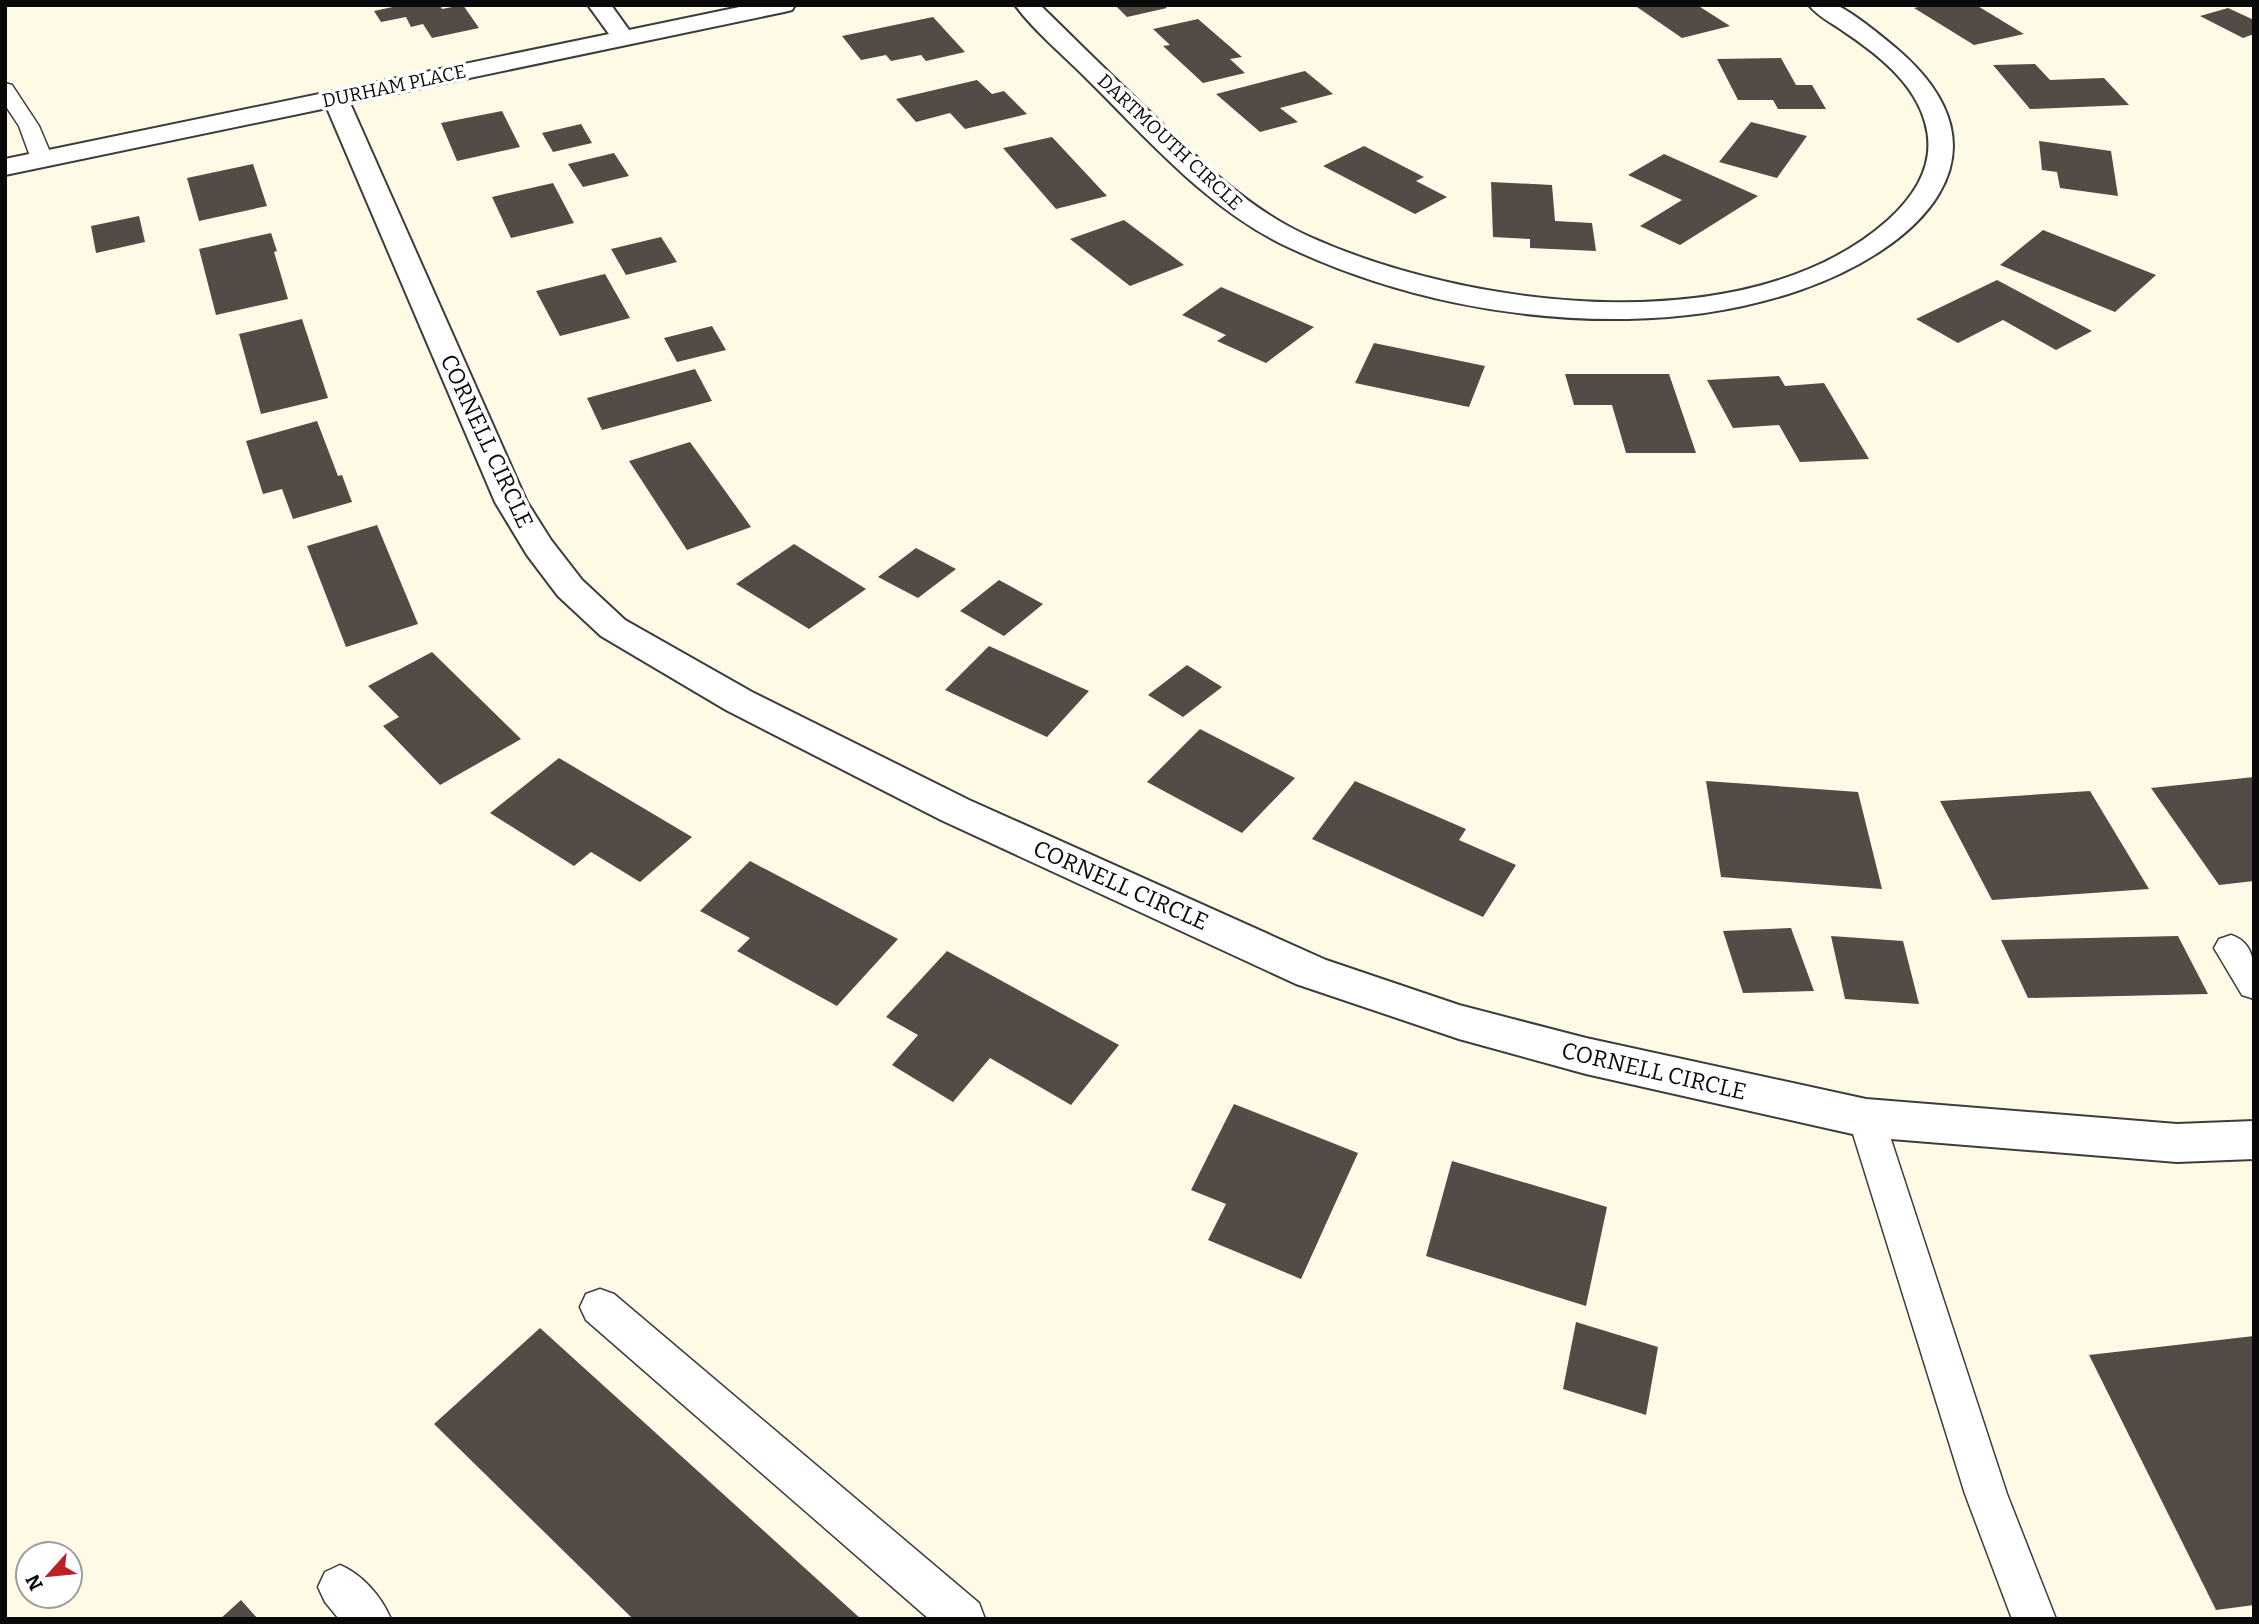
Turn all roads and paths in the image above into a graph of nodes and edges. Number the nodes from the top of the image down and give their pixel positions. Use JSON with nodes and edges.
{"nodes":[{"id":1,"x":599,"y":5,"type":"edge"},
{"id":2,"x":784,"y":5,"type":"edge"},
{"id":3,"x":1026,"y":5,"type":"edge"},
{"id":4,"x":1820,"y":5,"type":"edge"},
{"id":5,"x":624,"y":39,"type":"junction"},
{"id":6,"x":5,"y":89,"type":"edge"},
{"id":7,"x":335,"y":98,"type":"junction"},
{"id":8,"x":42,"y":159,"type":"junction"},
{"id":9,"x":5,"y":167,"type":"edge"},
{"id":10,"x":2231,"y":948,"type":"dead end"},
{"id":11,"x":2254,"y":985,"type":"edge"},
{"id":12,"x":1866,"y":1118,"type":"junction"},
{"id":13,"x":2254,"y":1140,"type":"edge"},
{"id":14,"x":600,"y":1307,"type":"dead end"},
{"id":15,"x":340,"y":1587,"type":"dead end"},
{"id":16,"x":369,"y":1619,"type":"edge"},
{"id":17,"x":963,"y":1619,"type":"edge"},
{"id":18,"x":2035,"y":1619,"type":"edge"}],
"edges":[{"from":1,"to":5,"type":"street"},
{"from":2,"to":5,"type":"street","name":"DURHAM PLACE"},
{"from":3,"to":4,"type":"street","name":"DARTMOUTH CIRCLE"},
{"from":5,"to":7,"type":"street","name":"DURHAM PLACE"},
{"from":6,"to":8,"type":"lane"},
{"from":7,"to":8,"type":"street","name":"DURHAM PLACE"},
{"from":7,"to":12,"type":"street","name":"CORNELL CIRCLE"},
{"from":8,"to":9,"type":"street","name":"DURHAM PLACE"},
{"from":10,"to":11,"type":"lane"},
{"from":12,"to":13,"type":"street","name":"CORNELL CIRCLE"},
{"from":12,"to":18,"type":"lane"},
{"from":14,"to":17,"type":"lane"},
{"from":15,"to":16,"type":"lane"}]}
